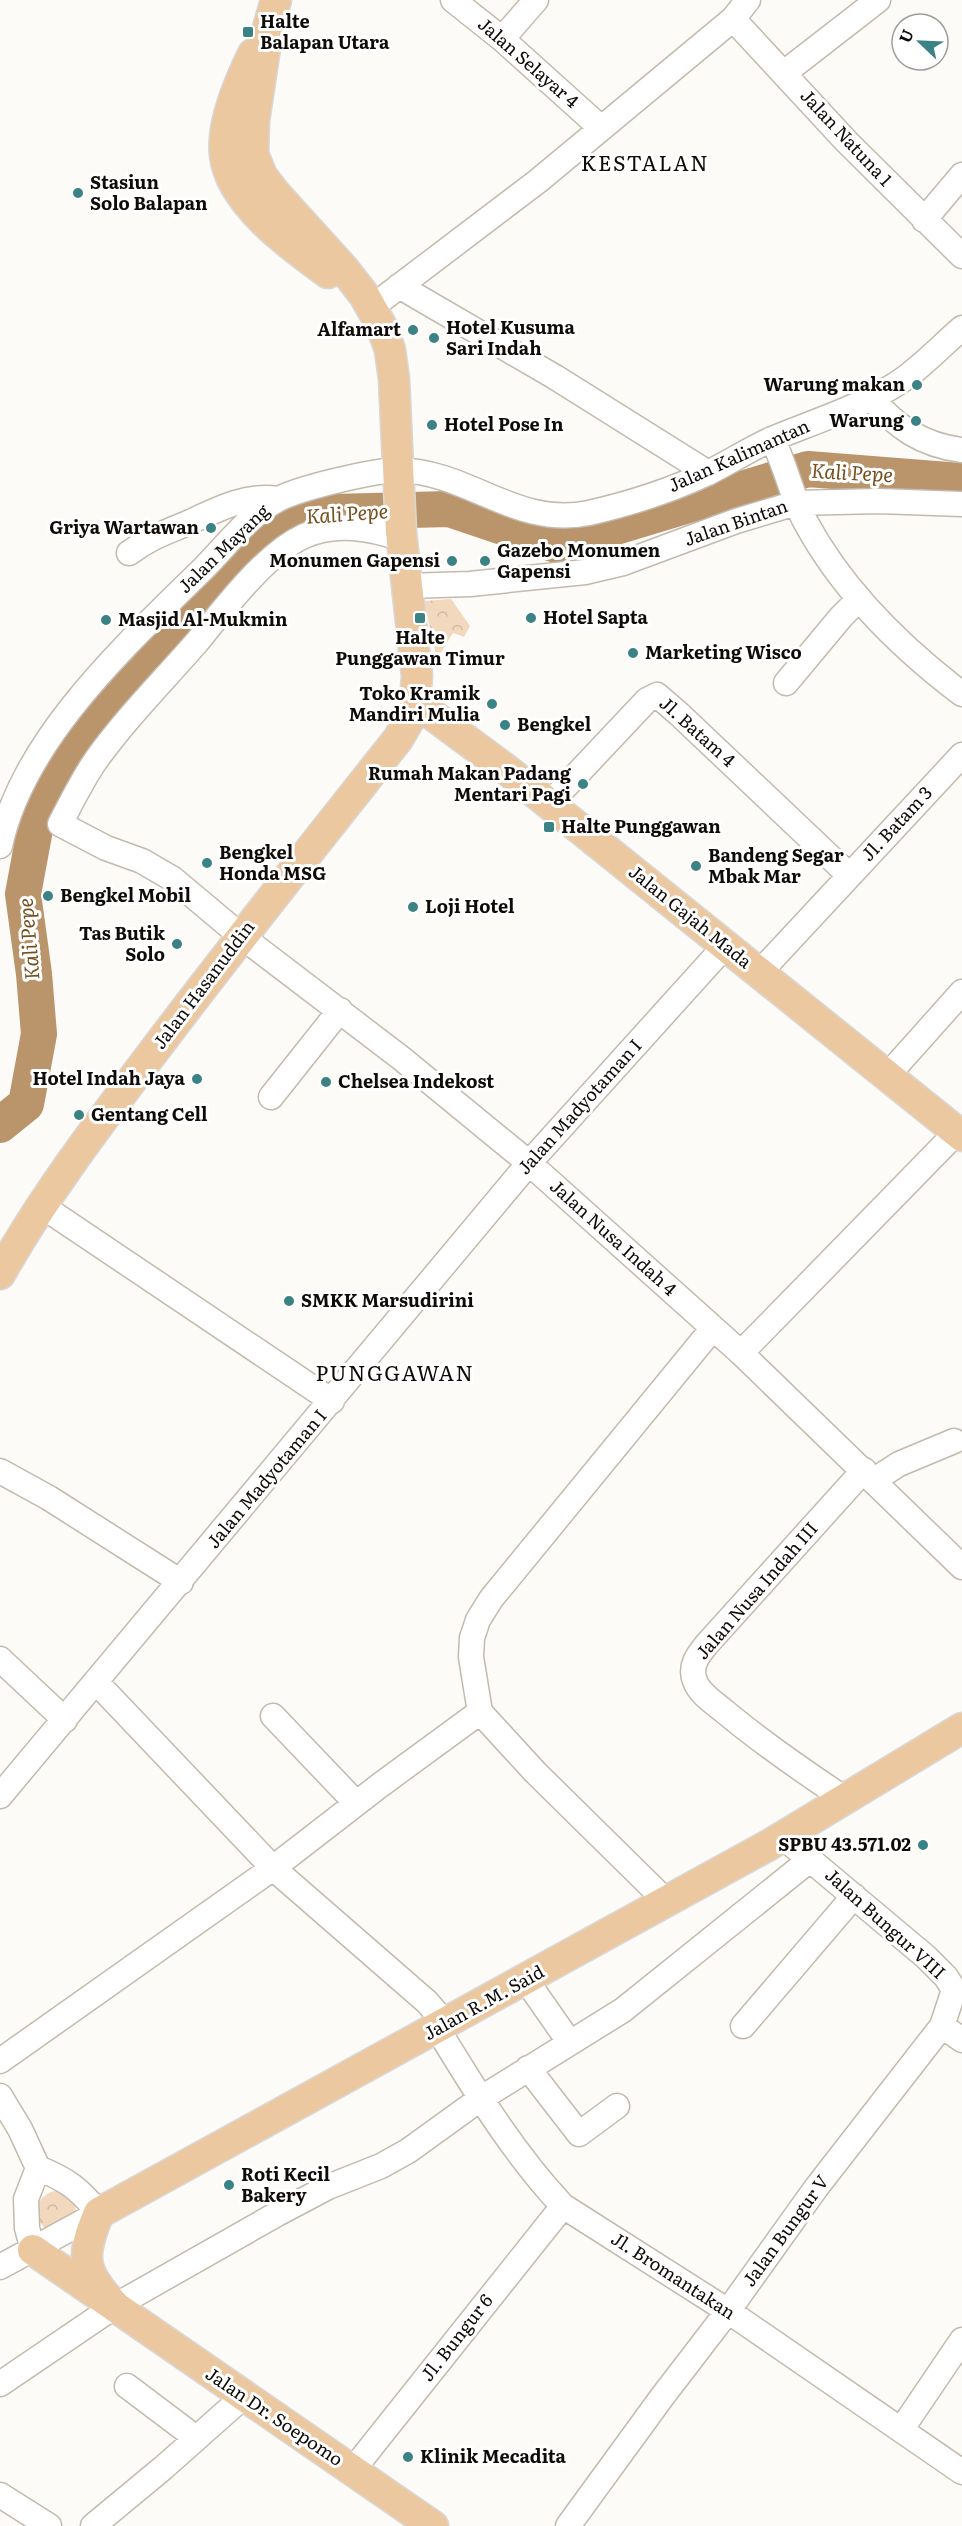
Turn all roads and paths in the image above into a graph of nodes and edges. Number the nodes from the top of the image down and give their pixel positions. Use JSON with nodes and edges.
{"nodes":[{"id":1,"x":453,"y":0,"type":"edge"},
{"id":2,"x":536,"y":0,"type":"edge"},
{"id":3,"x":748,"y":0,"type":"edge"},
{"id":4,"x":878,"y":0,"type":"edge"},
{"id":5,"x":272,"y":14,"type":"edge"},
{"id":6,"x":733,"y":19,"type":"junction"},
{"id":7,"x":502,"y":39,"type":"junction"},
{"id":8,"x":784,"y":72,"type":"junction"},
{"id":9,"x":601,"y":128,"type":"junction"},
{"id":10,"x":962,"y":175,"type":"edge"},
{"id":11,"x":924,"y":220,"type":"junction"},
{"id":12,"x":962,"y":256,"type":"edge"},
{"id":13,"x":399,"y":286,"type":"junction"},
{"id":14,"x":368,"y":301,"type":"junction"},
{"id":15,"x":962,"y":328,"type":"edge"},
{"id":16,"x":870,"y":397,"type":"junction"},
{"id":17,"x":775,"y":444,"type":"junction"},
{"id":18,"x":962,"y":450,"type":"edge"},
{"id":19,"x":708,"y":473,"type":"junction"},
{"id":20,"x":398,"y":476,"type":"junction"},
{"id":21,"x":793,"y":494,"type":"junction"},
{"id":22,"x":278,"y":499,"type":"junction"},
{"id":23,"x":962,"y":504,"type":"edge"},
{"id":24,"x":401,"y":536,"type":"junction"},
{"id":25,"x":129,"y":553,"type":"dead end"},
{"id":26,"x":407,"y":586,"type":"junction"},
{"id":27,"x":859,"y":599,"type":"junction"},
{"id":28,"x":786,"y":682,"type":"dead end"},
{"id":29,"x":962,"y":694,"type":"edge"},
{"id":30,"x":415,"y":702,"type":"junction"},
{"id":31,"x":962,"y":754,"type":"edge"},
{"id":32,"x":549,"y":804,"type":"junction"},
{"id":33,"x":0,"y":846,"type":"edge"},
{"id":34,"x":849,"y":875,"type":"junction"},
{"id":35,"x":242,"y":936,"type":"junction"},
{"id":36,"x":725,"y":945,"type":"junction"},
{"id":37,"x":759,"y":973,"type":"junction"},
{"id":38,"x":962,"y":992,"type":"edge"},
{"id":39,"x":340,"y":1010,"type":"junction"},
{"id":40,"x":887,"y":1076,"type":"junction"},
{"id":41,"x":271,"y":1097,"type":"dead end"},
{"id":42,"x":959,"y":1134,"type":"edge"},
{"id":43,"x":529,"y":1163,"type":"junction"},
{"id":44,"x":42,"y":1206,"type":"junction"},
{"id":45,"x":0,"y":1274,"type":"edge"},
{"id":46,"x":713,"y":1328,"type":"junction"},
{"id":47,"x":741,"y":1353,"type":"junction"},
{"id":48,"x":332,"y":1401,"type":"junction"},
{"id":49,"x":954,"y":1441,"type":"dead end"},
{"id":50,"x":0,"y":1471,"type":"edge"},
{"id":51,"x":869,"y":1475,"type":"junction"},
{"id":52,"x":962,"y":1567,"type":"edge"},
{"id":53,"x":181,"y":1582,"type":"junction"},
{"id":54,"x":0,"y":1659,"type":"edge"},
{"id":55,"x":97,"y":1683,"type":"junction"},
{"id":56,"x":480,"y":1712,"type":"junction"},
{"id":57,"x":273,"y":1716,"type":"dead end"},
{"id":58,"x":65,"y":1720,"type":"junction"},
{"id":59,"x":962,"y":1728,"type":"edge"},
{"id":60,"x":0,"y":1796,"type":"edge"},
{"id":61,"x":845,"y":1799,"type":"junction"},
{"id":62,"x":356,"y":1803,"type":"junction"},
{"id":63,"x":783,"y":1837,"type":"junction"},
{"id":64,"x":811,"y":1859,"type":"junction"},
{"id":65,"x":273,"y":1868,"type":"junction"},
{"id":66,"x":854,"y":1896,"type":"junction"},
{"id":67,"x":666,"y":1902,"type":"junction"},
{"id":68,"x":526,"y":1980,"type":"junction"},
{"id":69,"x":442,"y":2026,"type":"junction"},
{"id":70,"x":743,"y":2026,"type":"dead end"},
{"id":71,"x":942,"y":2026,"type":"junction"},
{"id":72,"x":962,"y":2040,"type":"edge"},
{"id":73,"x":570,"y":2043,"type":"junction"},
{"id":74,"x":0,"y":2061,"type":"edge"},
{"id":75,"x":528,"y":2067,"type":"junction"},
{"id":76,"x":0,"y":2096,"type":"edge"},
{"id":77,"x":480,"y":2099,"type":"junction"},
{"id":78,"x":617,"y":2106,"type":"dead end"},
{"id":79,"x":38,"y":2168,"type":"junction"},
{"id":80,"x":562,"y":2206,"type":"junction"},
{"id":81,"x":99,"y":2213,"type":"junction"},
{"id":82,"x":33,"y":2250,"type":"junction"},
{"id":83,"x":0,"y":2267,"type":"edge"},
{"id":84,"x":115,"y":2306,"type":"junction"},
{"id":85,"x":728,"y":2311,"type":"junction"},
{"id":86,"x":962,"y":2340,"type":"edge"},
{"id":87,"x":0,"y":2384,"type":"edge"},
{"id":88,"x":127,"y":2386,"type":"dead end"},
{"id":89,"x":243,"y":2397,"type":"junction"},
{"id":90,"x":901,"y":2430,"type":"junction"},
{"id":91,"x":196,"y":2438,"type":"junction"},
{"id":92,"x":352,"y":2471,"type":"junction"},
{"id":93,"x":962,"y":2472,"type":"edge"},
{"id":94,"x":0,"y":2495,"type":"edge"},
{"id":95,"x":49,"y":2526,"type":"edge"},
{"id":96,"x":93,"y":2526,"type":"edge"},
{"id":97,"x":433,"y":2526,"type":"edge"},
{"id":98,"x":568,"y":2526,"type":"edge"}],
"edges":[{"from":1,"to":7,"type":"street","name":"Jalan Selayar 4"},
{"from":2,"to":7,"type":"street"},
{"from":3,"to":6,"type":"street"},
{"from":4,"to":8,"type":"street"},
{"from":5,"to":14,"type":"main road","name":"Jalan Hasanuddin"},
{"from":6,"to":8,"type":"street","name":"Jalan Natuna 1"},
{"from":6,"to":9,"type":"street"},
{"from":7,"to":9,"type":"street","name":"Jalan Selayar 4"},
{"from":8,"to":11,"type":"street","name":"Jalan Natuna 1"},
{"from":9,"to":13,"type":"street"},
{"from":10,"to":11,"type":"street"},
{"from":11,"to":12,"type":"street","name":"Jalan Natuna 1"},
{"from":13,"to":14,"type":"street"},
{"from":13,"to":19,"type":"street"},
{"from":14,"to":20,"type":"main road","name":"Jalan Hasanuddin"},
{"from":15,"to":16,"type":"street","name":"Jalan Kalimantan"},
{"from":16,"to":17,"type":"street","name":"Jalan Kalimantan"},
{"from":16,"to":18,"type":"street"},
{"from":17,"to":19,"type":"street","name":"Jalan Kalimantan"},
{"from":17,"to":21,"type":"street"},
{"from":19,"to":20,"type":"street","name":"Jalan Kalimantan"},
{"from":20,"to":22,"type":"street","name":"Jalan Mayang"},
{"from":20,"to":24,"type":"main road","name":"Jalan Hasanuddin"},
{"from":21,"to":23,"type":"street","name":"Jalan Bintan"},
{"from":21,"to":26,"type":"street","name":"Jalan Bintan"},
{"from":21,"to":27,"type":"street"},
{"from":22,"to":25,"type":"street"},
{"from":22,"to":33,"type":"street","name":"Jalan Mayang"},
{"from":24,"to":26,"type":"main road","name":"Jalan Hasanuddin"},
{"from":24,"to":35,"type":"street","name":"Jalan Nusa Indah 4"},
{"from":26,"to":30,"type":"main road","name":"Jalan Hasanuddin"},
{"from":27,"to":28,"type":"street"},
{"from":27,"to":29,"type":"street"},
{"from":30,"to":32,"type":"main road","name":"Jalan Gajah Mada"},
{"from":30,"to":35,"type":"main road","name":"Jalan Hasanuddin"},
{"from":31,"to":34,"type":"street","name":"Jl. Batam 3"},
{"from":32,"to":34,"type":"street","name":"Jl. Batam 4"},
{"from":32,"to":36,"type":"main road","name":"Jalan Gajah Mada"},
{"from":34,"to":37,"type":"street","name":"Jl. Batam 3"},
{"from":35,"to":39,"type":"street","name":"Jalan Nusa Indah 4"},
{"from":35,"to":44,"type":"main road","name":"Jalan Hasanuddin"},
{"from":36,"to":37,"type":"main road","name":"Jalan Gajah Mada"},
{"from":36,"to":43,"type":"street","name":"Jalan Madyotaman I"},
{"from":37,"to":40,"type":"main road","name":"Jalan Gajah Mada"},
{"from":38,"to":40,"type":"street"},
{"from":39,"to":41,"type":"street"},
{"from":39,"to":43,"type":"street","name":"Jalan Nusa Indah 4"},
{"from":40,"to":42,"type":"main road","name":"Jalan Gajah Mada"},
{"from":42,"to":47,"type":"street"},
{"from":43,"to":46,"type":"street","name":"Jalan Nusa Indah 4"},
{"from":43,"to":48,"type":"street","name":"Jalan Madyotaman I"},
{"from":44,"to":45,"type":"main road","name":"Jalan Hasanuddin"},
{"from":44,"to":48,"type":"street"},
{"from":46,"to":47,"type":"street","name":"Jalan Nusa Indah 4"},
{"from":46,"to":56,"type":"street"},
{"from":47,"to":51,"type":"street","name":"Jalan Nusa Indah 4"},
{"from":48,"to":53,"type":"street","name":"Jalan Madyotaman I"},
{"from":49,"to":51,"type":"street","name":"Jalan Nusa Indah III"},
{"from":50,"to":53,"type":"street"},
{"from":51,"to":52,"type":"street","name":"Jalan Nusa Indah 4"},
{"from":51,"to":61,"type":"street","name":"Jalan Nusa Indah III"},
{"from":53,"to":55,"type":"street","name":"Jalan Madyotaman I"},
{"from":54,"to":58,"type":"street"},
{"from":55,"to":58,"type":"street","name":"Jalan Madyotaman I"},
{"from":55,"to":65,"type":"street","name":"Jl. Bromantakan"},
{"from":56,"to":62,"type":"street"},
{"from":56,"to":67,"type":"street"},
{"from":57,"to":62,"type":"street"},
{"from":58,"to":60,"type":"street","name":"Jalan Madyotaman I"},
{"from":59,"to":61,"type":"main road","name":"Jalan R.M. Said"},
{"from":61,"to":63,"type":"main road","name":"Jalan R.M. Said"},
{"from":62,"to":65,"type":"street"},
{"from":63,"to":64,"type":"street","name":"Jalan Bungur VIII"},
{"from":63,"to":67,"type":"main road","name":"Jalan R.M. Said"},
{"from":64,"to":66,"type":"street","name":"Jalan Bungur VIII"},
{"from":64,"to":73,"type":"street"},
{"from":65,"to":69,"type":"street","name":"Jl. Bromantakan"},
{"from":65,"to":74,"type":"street"},
{"from":66,"to":70,"type":"street"},
{"from":66,"to":71,"type":"street","name":"Jalan Bungur VIII"},
{"from":67,"to":68,"type":"main road","name":"Jalan R.M. Said"},
{"from":68,"to":69,"type":"main road","name":"Jalan R.M. Said"},
{"from":68,"to":73,"type":"street"},
{"from":69,"to":77,"type":"street","name":"Jl. Bromantakan"},
{"from":69,"to":81,"type":"main road","name":"Jalan R.M. Said"},
{"from":71,"to":72,"type":"street"},
{"from":71,"to":85,"type":"street","name":"Jalan Bungur V"},
{"from":73,"to":75,"type":"street"},
{"from":75,"to":77,"type":"street"},
{"from":75,"to":78,"type":"street"},
{"from":76,"to":79,"type":"street"},
{"from":77,"to":80,"type":"street","name":"Jl. Bromantakan"},
{"from":77,"to":84,"type":"street"},
{"from":79,"to":81,"type":"street"},
{"from":79,"to":82,"type":"street"},
{"from":80,"to":85,"type":"street","name":"Jl. Bromantakan"},
{"from":80,"to":92,"type":"street","name":"Jl. Bungur 6"},
{"from":81,"to":82,"type":"street","name":"Jalan R.M. Said"},
{"from":81,"to":84,"type":"main road"},
{"from":82,"to":83,"type":"street","name":"Jalan R.M. Said"},
{"from":82,"to":84,"type":"main road"},
{"from":84,"to":87,"type":"street"},
{"from":84,"to":89,"type":"main road","name":"Jalan Dr. Soepomo"},
{"from":85,"to":90,"type":"street","name":"Jl. Bromantakan"},
{"from":85,"to":98,"type":"street","name":"Jalan Bungur V"},
{"from":86,"to":90,"type":"street"},
{"from":88,"to":91,"type":"street"},
{"from":89,"to":91,"type":"street"},
{"from":89,"to":92,"type":"main road","name":"Jalan Dr. Soepomo"},
{"from":90,"to":93,"type":"street","name":"Jl. Bromantakan"},
{"from":91,"to":96,"type":"street"},
{"from":92,"to":97,"type":"main road","name":"Jalan Dr. Soepomo"},
{"from":94,"to":95,"type":"street"}]}
